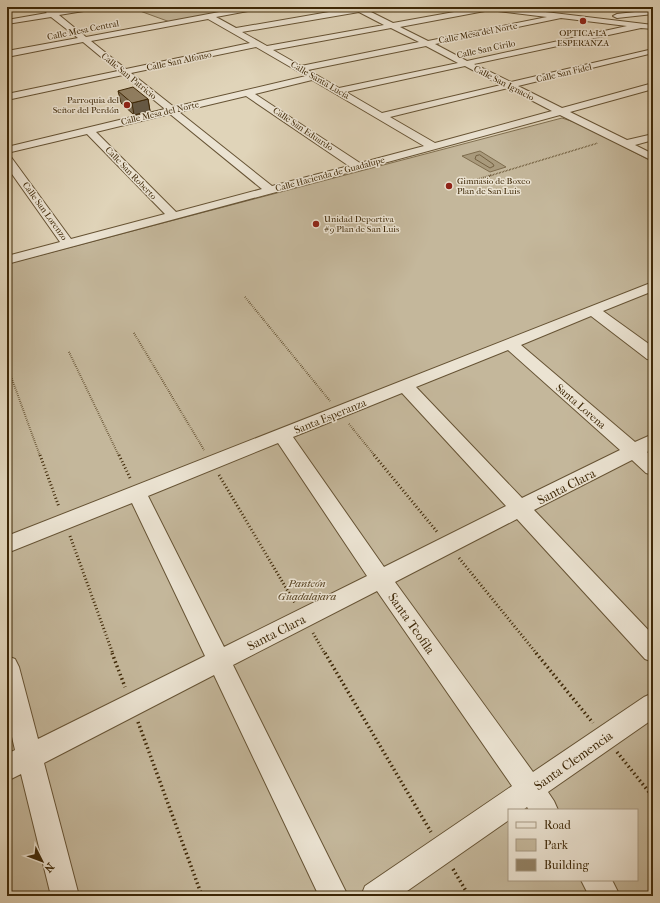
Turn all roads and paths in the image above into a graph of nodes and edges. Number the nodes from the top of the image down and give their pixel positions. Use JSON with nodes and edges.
{"nodes":[{"id":1,"x":44,"y":7,"type":"edge"},
{"id":2,"x":96,"y":7,"type":"edge"},
{"id":3,"x":258,"y":7,"type":"edge"},
{"id":4,"x":372,"y":7,"type":"edge"},
{"id":5,"x":486,"y":7,"type":"edge"},
{"id":6,"x":548,"y":7,"type":"edge"},
{"id":7,"x":644,"y":7,"type":"edge"},
{"id":8,"x":357,"y":8,"type":"edge"},
{"id":9,"x":490,"y":8,"type":"edge"},
{"id":10,"x":515,"y":11,"type":"junction"},
{"id":11,"x":653,"y":12,"type":"edge"},
{"id":12,"x":53,"y":14,"type":"junction"},
{"id":13,"x":209,"y":16,"type":"junction"},
{"id":14,"x":561,"y":16,"type":"junction"},
{"id":15,"x":584,"y":19,"type":"junction"},
{"id":16,"x":7,"y":22,"type":"edge"},
{"id":17,"x":392,"y":25,"type":"junction"},
{"id":18,"x":639,"y":26,"type":"junction"},
{"id":19,"x":653,"y":27,"type":"edge"},
{"id":20,"x":234,"y":31,"type":"junction"},
{"id":21,"x":83,"y":40,"type":"junction"},
{"id":22,"x":427,"y":43,"type":"junction"},
{"id":23,"x":262,"y":46,"type":"junction"},
{"id":24,"x":653,"y":51,"type":"edge"},
{"id":25,"x":7,"y":54,"type":"edge"},
{"id":26,"x":466,"y":63,"type":"junction"},
{"id":27,"x":300,"y":69,"type":"junction"},
{"id":28,"x":124,"y":72,"type":"junction"},
{"id":29,"x":314,"y":76,"type":"junction"},
{"id":30,"x":510,"y":85,"type":"junction"},
{"id":31,"x":653,"y":86,"type":"edge"},
{"id":32,"x":338,"y":91,"type":"junction"},
{"id":33,"x":247,"y":92,"type":"junction"},
{"id":34,"x":7,"y":97,"type":"edge"},
{"id":35,"x":172,"y":110,"type":"junction"},
{"id":36,"x":560,"y":111,"type":"junction"},
{"id":37,"x":381,"y":116,"type":"junction"},
{"id":38,"x":89,"y":130,"type":"junction"},
{"id":39,"x":653,"y":137,"type":"edge"},
{"id":40,"x":592,"y":144,"type":"dead end"},
{"id":41,"x":625,"y":144,"type":"junction"},
{"id":42,"x":431,"y":145,"type":"junction"},
{"id":43,"x":7,"y":150,"type":"edge"},
{"id":44,"x":653,"y":158,"type":"edge"},
{"id":45,"x":7,"y":159,"type":"edge"},
{"id":46,"x":358,"y":167,"type":"junction"},
{"id":47,"x":462,"y":184,"type":"dead end"},
{"id":48,"x":270,"y":190,"type":"junction"},
{"id":49,"x":172,"y":215,"type":"junction"},
{"id":50,"x":68,"y":244,"type":"junction"},
{"id":51,"x":7,"y":260,"type":"edge"},
{"id":52,"x":653,"y":286,"type":"edge"},
{"id":53,"x":592,"y":310,"type":"junction"},
{"id":54,"x":510,"y":344,"type":"junction"},
{"id":55,"x":69,"y":352,"type":"dead end"},
{"id":56,"x":653,"y":355,"type":"edge"},
{"id":57,"x":9,"y":371,"type":"dead end"},
{"id":58,"x":405,"y":386,"type":"junction"},
{"id":59,"x":282,"y":435,"type":"junction"},
{"id":60,"x":653,"y":441,"type":"edge"},
{"id":61,"x":634,"y":451,"type":"junction"},
{"id":62,"x":653,"y":468,"type":"edge"},
{"id":63,"x":137,"y":493,"type":"junction"},
{"id":64,"x":520,"y":509,"type":"junction"},
{"id":65,"x":64,"y":522,"type":"junction"},
{"id":66,"x":7,"y":545,"type":"edge"},
{"id":67,"x":381,"y":579,"type":"junction"},
{"id":68,"x":653,"y":651,"type":"edge"},
{"id":69,"x":219,"y":661,"type":"junction"},
{"id":70,"x":7,"y":667,"type":"edge"},
{"id":71,"x":132,"y":705,"type":"junction"},
{"id":72,"x":653,"y":705,"type":"edge"},
{"id":73,"x":30,"y":757,"type":"junction"},
{"id":74,"x":7,"y":768,"type":"edge"},
{"id":75,"x":530,"y":789,"type":"junction"},
{"id":76,"x":544,"y":809,"type":"edge"},
{"id":77,"x":595,"y":881,"type":"edge"},
{"id":78,"x":65,"y":896,"type":"edge"},
{"id":79,"x":202,"y":896,"type":"edge"},
{"id":80,"x":334,"y":896,"type":"edge"},
{"id":81,"x":375,"y":896,"type":"edge"},
{"id":82,"x":606,"y":896,"type":"edge"}],
"edges":[{"from":1,"to":12,"type":"street","name":"Calle San Patricio"},
{"from":2,"to":12,"type":"street"},
{"from":3,"to":13,"type":"street","name":"Calle Mesa Central"},
{"from":4,"to":8,"type":"street"},
{"from":5,"to":9,"type":"street"},
{"from":6,"to":10,"type":"street"},
{"from":7,"to":11,"type":"street"},
{"from":8,"to":17,"type":"street","name":"Calle San Ignacio"},
{"from":8,"to":20,"type":"street"},
{"from":9,"to":10,"type":"street"},
{"from":9,"to":17,"type":"street","name":"Calle San Alfonso"},
{"from":10,"to":14,"type":"street"},
{"from":11,"to":15,"type":"street"},
{"from":12,"to":16,"type":"street"},
{"from":12,"to":21,"type":"street","name":"Calle San Patricio"},
{"from":13,"to":20,"type":"street","name":"Calle Santa Lucía"},
{"from":13,"to":21,"type":"street","name":"Calle Mesa Central"},
{"from":14,"to":15,"type":"street"},
{"from":14,"to":22,"type":"street","name":"Calle Mesa del Norte"},
{"from":15,"to":18,"type":"street"},
{"from":17,"to":22,"type":"street","name":"Calle San Ignacio"},
{"from":17,"to":23,"type":"street","name":"Calle San Alfonso"},
{"from":18,"to":19,"type":"street"},
{"from":18,"to":26,"type":"street","name":"Calle San Cirilo"},
{"from":20,"to":23,"type":"street","name":"Calle Santa Lucía"},
{"from":21,"to":25,"type":"street","name":"Calle Mesa Central"},
{"from":21,"to":28,"type":"street","name":"Calle San Patricio"},
{"from":22,"to":26,"type":"street","name":"Calle San Ignacio"},
{"from":22,"to":27,"type":"street","name":"Calle Mesa del Norte"},
{"from":23,"to":27,"type":"street","name":"Calle Santa Lucía"},
{"from":23,"to":28,"type":"street","name":"Calle San Alfonso"},
{"from":24,"to":30,"type":"street","name":"Calle San Fidel"},
{"from":26,"to":30,"type":"street","name":"Calle San Ignacio"},
{"from":26,"to":32,"type":"street","name":"Calle San Cirilo"},
{"from":27,"to":29,"type":"street","name":"Calle Santa Lucía"},
{"from":28,"to":34,"type":"street","name":"Calle San Alfonso"},
{"from":28,"to":35,"type":"street","name":"Calle San Patricio"},
{"from":29,"to":32,"type":"street","name":"Calle Santa Lucía"},
{"from":29,"to":33,"type":"street","name":"Calle Mesa del Norte"},
{"from":30,"to":36,"type":"street","name":"Calle San Ignacio"},
{"from":30,"to":37,"type":"street","name":"Calle San Fidel"},
{"from":31,"to":36,"type":"street","name":"Calle Hacienda de Guadalupe"},
{"from":32,"to":37,"type":"street","name":"Calle Santa Lucía"},
{"from":33,"to":35,"type":"street","name":"Calle Mesa del Norte"},
{"from":33,"to":46,"type":"street","name":"Calle San Eduardo"},
{"from":35,"to":38,"type":"street","name":"Calle Mesa del Norte"},
{"from":35,"to":48,"type":"street","name":"Calle San Patricio"},
{"from":36,"to":41,"type":"street","name":"Calle San Ignacio"},
{"from":36,"to":42,"type":"street","name":"Calle Hacienda de Guadalupe"},
{"from":37,"to":42,"type":"street","name":"Calle Santa Lucía"},
{"from":38,"to":43,"type":"street","name":"Calle Mesa del Norte"},
{"from":38,"to":49,"type":"street","name":"Calle San Roberto"},
{"from":39,"to":41,"type":"street"},
{"from":40,"to":47,"type":"path"},
{"from":41,"to":44,"type":"street","name":"Calle San Ignacio"},
{"from":42,"to":46,"type":"street","name":"Calle Hacienda de Guadalupe"},
{"from":45,"to":50,"type":"street","name":"Calle San Lorenzo"},
{"from":46,"to":48,"type":"street","name":"Calle Hacienda de Guadalupe"},
{"from":48,"to":49,"type":"street","name":"Calle Hacienda de Guadalupe"},
{"from":49,"to":50,"type":"street","name":"Calle Hacienda de Guadalupe"},
{"from":50,"to":51,"type":"street","name":"Calle Hacienda de Guadalupe"},
{"from":52,"to":53,"type":"street","name":"Santa Esperanza"},
{"from":53,"to":54,"type":"street","name":"Santa Esperanza"},
{"from":53,"to":56,"type":"street"},
{"from":54,"to":58,"type":"street","name":"Santa Esperanza"},
{"from":54,"to":61,"type":"street","name":"Santa Lorena"},
{"from":55,"to":63,"type":"path"},
{"from":57,"to":65,"type":"path"},
{"from":58,"to":59,"type":"street","name":"Santa Esperanza"},
{"from":58,"to":64,"type":"street"},
{"from":59,"to":63,"type":"street","name":"Santa Esperanza"},
{"from":59,"to":67,"type":"street","name":"Santa Teofila"},
{"from":60,"to":61,"type":"street","name":"Santa Clara"},
{"from":61,"to":62,"type":"street","name":"Santa Lorena"},
{"from":61,"to":64,"type":"street","name":"Santa Clara"},
{"from":63,"to":65,"type":"street","name":"Santa Esperanza"},
{"from":63,"to":69,"type":"street"},
{"from":64,"to":67,"type":"street","name":"Santa Clara"},
{"from":64,"to":68,"type":"street"},
{"from":65,"to":66,"type":"street","name":"Santa Esperanza"},
{"from":65,"to":71,"type":"path"},
{"from":67,"to":69,"type":"street","name":"Santa Clara"},
{"from":67,"to":75,"type":"street","name":"Santa Teofila"},
{"from":69,"to":71,"type":"street","name":"Santa Clara"},
{"from":69,"to":80,"type":"street"},
{"from":70,"to":73,"type":"street"},
{"from":71,"to":73,"type":"street","name":"Santa Clara"},
{"from":71,"to":79,"type":"path"},
{"from":72,"to":75,"type":"street","name":"Santa Clemencia"},
{"from":73,"to":74,"type":"street","name":"Santa Clara"},
{"from":73,"to":78,"type":"street"},
{"from":75,"to":76,"type":"street","name":"Santa Teofila"},
{"from":75,"to":81,"type":"street","name":"Santa Clemencia"},
{"from":77,"to":82,"type":"street"}]}
